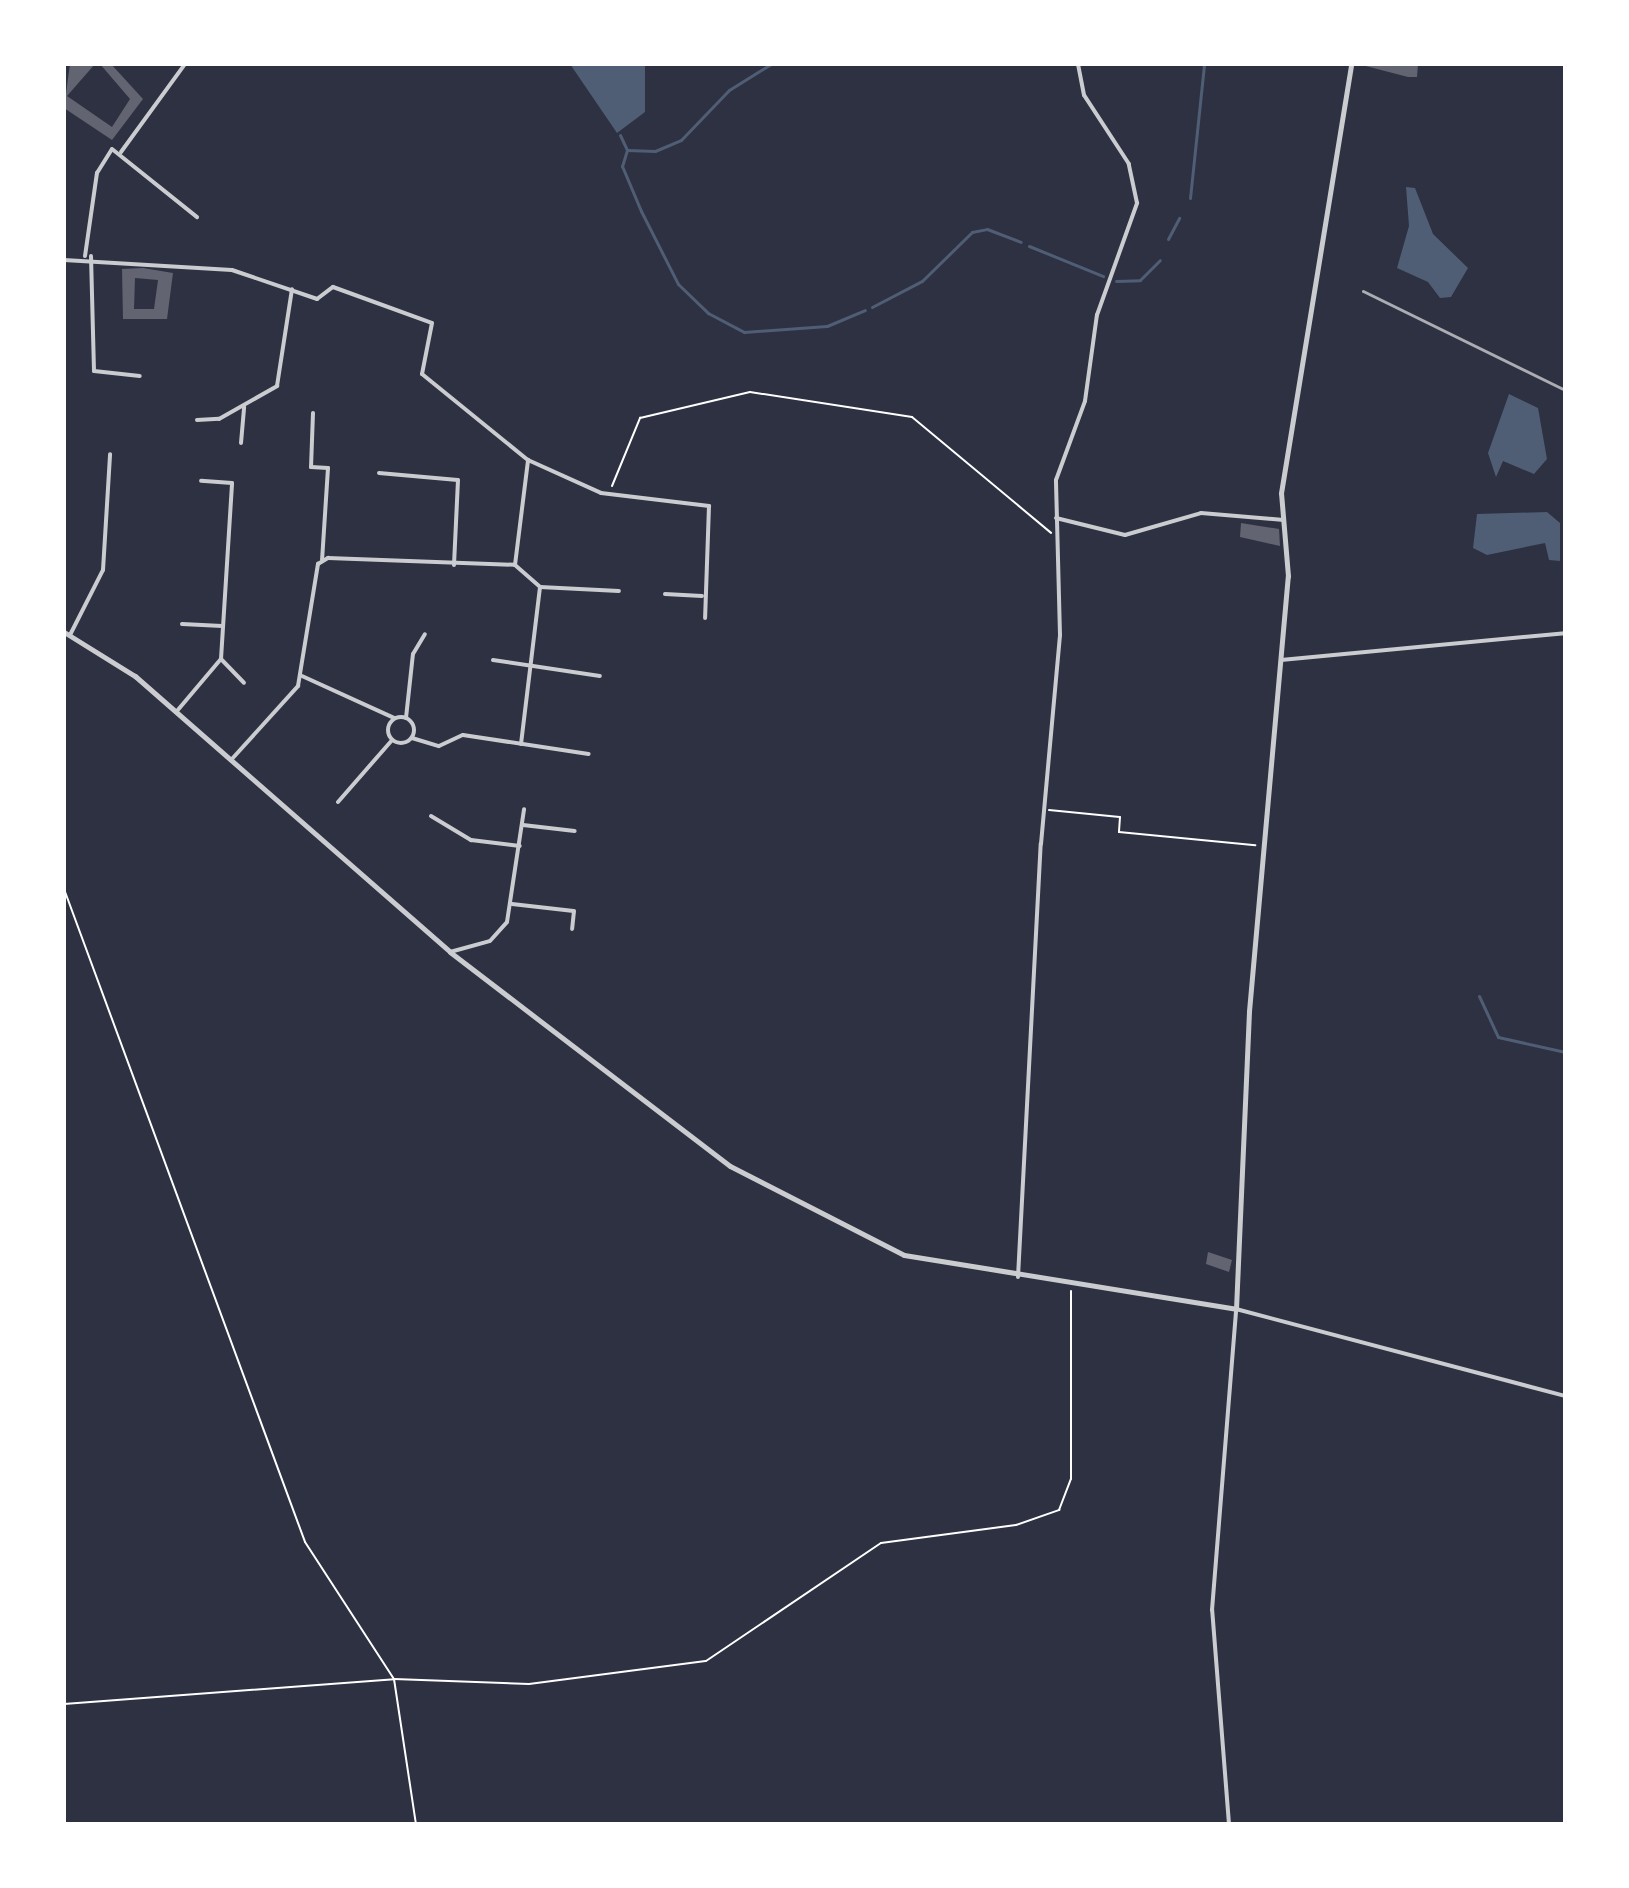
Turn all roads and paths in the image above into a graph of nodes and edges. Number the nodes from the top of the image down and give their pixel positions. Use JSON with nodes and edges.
{"nodes":[{"id":1,"x":185,"y":64,"type":"edge"},
{"id":2,"x":1078,"y":64,"type":"edge"},
{"id":3,"x":1351,"y":64,"type":"edge"},
{"id":4,"x":121,"y":152,"type":"junction"},
{"id":5,"x":197,"y":217,"type":"dead end"},
{"id":6,"x":88,"y":256,"type":"junction"},
{"id":7,"x":64,"y":260,"type":"edge"},
{"id":8,"x":292,"y":289,"type":"junction"},
{"id":9,"x":140,"y":376,"type":"dead end"},
{"id":10,"x":244,"y":407,"type":"junction"},
{"id":11,"x":313,"y":413,"type":"dead end"},
{"id":12,"x":197,"y":420,"type":"dead end"},
{"id":13,"x":241,"y":443,"type":"dead end"},
{"id":14,"x":110,"y":454,"type":"dead end"},
{"id":15,"x":528,"y":460,"type":"junction"},
{"id":16,"x":379,"y":473,"type":"dead end"},
{"id":17,"x":201,"y":481,"type":"dead end"},
{"id":18,"x":608,"y":495,"type":"junction"},
{"id":19,"x":1056,"y":518,"type":"junction"},
{"id":20,"x":1284,"y":520,"type":"junction"},
{"id":21,"x":1055,"y":533,"type":"junction"},
{"id":22,"x":322,"y":560,"type":"junction"},
{"id":23,"x":454,"y":565,"type":"junction"},
{"id":24,"x":515,"y":565,"type":"junction"},
{"id":25,"x":540,"y":587,"type":"junction"},
{"id":26,"x":619,"y":591,"type":"dead end"},
{"id":27,"x":665,"y":594,"type":"dead end"},
{"id":28,"x":702,"y":596,"type":"junction"},
{"id":29,"x":705,"y":618,"type":"dead end"},
{"id":30,"x":182,"y":624,"type":"dead end"},
{"id":31,"x":222,"y":626,"type":"junction"},
{"id":32,"x":67,"y":633,"type":"edge"},
{"id":33,"x":1565,"y":633,"type":"edge"},
{"id":34,"x":425,"y":634,"type":"dead end"},
{"id":35,"x":221,"y":659,"type":"junction"},
{"id":36,"x":493,"y":660,"type":"dead end"},
{"id":37,"x":1281,"y":660,"type":"junction"},
{"id":38,"x":532,"y":665,"type":"junction"},
{"id":39,"x":301,"y":676,"type":"junction"},
{"id":40,"x":600,"y":676,"type":"dead end"},
{"id":41,"x":244,"y":683,"type":"dead end"},
{"id":42,"x":177,"y":711,"type":"junction"},
{"id":43,"x":394,"y":718,"type":"junction"},
{"id":44,"x":406,"y":718,"type":"junction"},
{"id":45,"x":412,"y":738,"type":"junction"},
{"id":46,"x":392,"y":740,"type":"junction"},
{"id":47,"x":521,"y":744,"type":"junction"},
{"id":48,"x":589,"y":754,"type":"dead end"},
{"id":49,"x":231,"y":760,"type":"junction"},
{"id":50,"x":338,"y":802,"type":"dead end"},
{"id":51,"x":524,"y":809,"type":"dead end"},
{"id":52,"x":1044,"y":809,"type":"junction"},
{"id":53,"x":431,"y":816,"type":"dead end"},
{"id":54,"x":523,"y":825,"type":"junction"},
{"id":55,"x":575,"y":831,"type":"dead end"},
{"id":56,"x":1257,"y":845,"type":"dead end"},
{"id":57,"x":520,"y":846,"type":"junction"},
{"id":58,"x":64,"y":889,"type":"edge"},
{"id":59,"x":512,"y":904,"type":"junction"},
{"id":60,"x":572,"y":929,"type":"dead end"},
{"id":61,"x":450,"y":952,"type":"junction"},
{"id":62,"x":1018,"y":1277,"type":"junction"},
{"id":63,"x":1072,"y":1287,"type":"junction"},
{"id":64,"x":1236,"y":1309,"type":"junction"},
{"id":65,"x":1565,"y":1396,"type":"edge"},
{"id":66,"x":394,"y":1679,"type":"junction"},
{"id":67,"x":64,"y":1704,"type":"edge"},
{"id":68,"x":416,"y":1824,"type":"edge"},
{"id":69,"x":1229,"y":1824,"type":"edge"}],
"edges":[{"from":1,"to":4,"type":"street"},
{"from":2,"to":19,"type":"street"},
{"from":3,"to":20,"type":"street"},
{"from":4,"to":5,"type":"street"},
{"from":4,"to":6,"type":"street"},
{"from":6,"to":7,"type":"street"},
{"from":6,"to":8,"type":"street"},
{"from":6,"to":9,"type":"street"},
{"from":8,"to":10,"type":"street"},
{"from":8,"to":15,"type":"street"},
{"from":10,"to":12,"type":"street"},
{"from":10,"to":13,"type":"street"},
{"from":11,"to":22,"type":"street"},
{"from":14,"to":32,"type":"street"},
{"from":15,"to":18,"type":"street"},
{"from":15,"to":24,"type":"street"},
{"from":16,"to":23,"type":"street"},
{"from":17,"to":31,"type":"street"},
{"from":18,"to":21,"type":"path"},
{"from":18,"to":28,"type":"street"},
{"from":19,"to":20,"type":"street"},
{"from":19,"to":21,"type":"street"},
{"from":20,"to":37,"type":"street"},
{"from":21,"to":52,"type":"street"},
{"from":22,"to":23,"type":"street"},
{"from":22,"to":39,"type":"street"},
{"from":23,"to":24,"type":"street"},
{"from":24,"to":25,"type":"street"},
{"from":25,"to":26,"type":"street"},
{"from":25,"to":38,"type":"street"},
{"from":27,"to":28,"type":"street"},
{"from":28,"to":29,"type":"street"},
{"from":30,"to":31,"type":"street"},
{"from":31,"to":35,"type":"street"},
{"from":32,"to":42,"type":"street"},
{"from":33,"to":37,"type":"street"},
{"from":34,"to":44,"type":"street"},
{"from":35,"to":41,"type":"street"},
{"from":35,"to":42,"type":"street"},
{"from":36,"to":38,"type":"street"},
{"from":37,"to":64,"type":"street"},
{"from":38,"to":40,"type":"street"},
{"from":38,"to":47,"type":"street"},
{"from":39,"to":43,"type":"street"},
{"from":39,"to":49,"type":"street"},
{"from":42,"to":49,"type":"street"},
{"from":43,"to":44,"type":"street"},
{"from":43,"to":46,"type":"street"},
{"from":44,"to":45,"type":"street"},
{"from":45,"to":46,"type":"street"},
{"from":45,"to":47,"type":"street"},
{"from":46,"to":50,"type":"street"},
{"from":47,"to":48,"type":"street"},
{"from":49,"to":61,"type":"street"},
{"from":51,"to":54,"type":"street"},
{"from":52,"to":56,"type":"path"},
{"from":52,"to":62,"type":"street"},
{"from":53,"to":57,"type":"street"},
{"from":54,"to":55,"type":"street"},
{"from":54,"to":57,"type":"street"},
{"from":57,"to":59,"type":"street"},
{"from":58,"to":66,"type":"path"},
{"from":59,"to":60,"type":"street"},
{"from":59,"to":61,"type":"street"},
{"from":61,"to":62,"type":"street"},
{"from":62,"to":63,"type":"street"},
{"from":63,"to":64,"type":"street"},
{"from":63,"to":66,"type":"path"},
{"from":64,"to":65,"type":"street"},
{"from":64,"to":69,"type":"street"},
{"from":66,"to":67,"type":"path"},
{"from":66,"to":68,"type":"path"}]}
